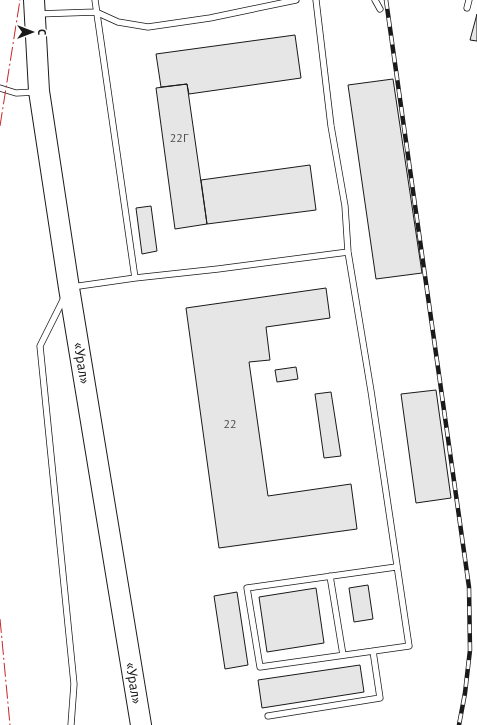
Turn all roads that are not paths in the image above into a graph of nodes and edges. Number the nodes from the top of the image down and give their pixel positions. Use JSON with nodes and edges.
{"nodes":[{"id":1,"x":95,"y":0,"type":"edge"},
{"id":2,"x":296,"y":0,"type":"edge"},
{"id":3,"x":316,"y":0,"type":"edge"},
{"id":4,"x":375,"y":0,"type":"edge"},
{"id":5,"x":469,"y":0,"type":"edge"},
{"id":6,"x":35,"y":7,"type":"edge"},
{"id":7,"x":467,"y":8,"type":"dead end"},
{"id":8,"x":380,"y":9,"type":"dead end"},
{"id":9,"x":96,"y":12,"type":"junction"},
{"id":10,"x":0,"y":88,"type":"edge"},
{"id":11,"x":39,"y":91,"type":"junction"},
{"id":12,"x":348,"y":252,"type":"junction"},
{"id":13,"x":135,"y":278,"type":"junction"},
{"id":14,"x":69,"y":288,"type":"junction"},
{"id":15,"x":396,"y":567,"type":"junction"},
{"id":16,"x":330,"y":576,"type":"junction"},
{"id":17,"x":373,"y":651,"type":"junction"},
{"id":18,"x":343,"y":655,"type":"junction"},
{"id":19,"x":268,"y":716,"type":"dead end"},
{"id":20,"x":71,"y":725,"type":"edge"},
{"id":21,"x":141,"y":725,"type":"edge"}],
"edges":[{"from":1,"to":9,"type":"lane"},
{"from":2,"to":9,"type":"lane"},
{"from":3,"to":12,"type":"lane"},
{"from":4,"to":8,"type":"lane"},
{"from":5,"to":7,"type":"lane"},
{"from":6,"to":9,"type":"lane"},
{"from":6,"to":11,"type":"highway","name":"«Урал»"},
{"from":9,"to":13,"type":"lane"},
{"from":10,"to":11,"type":"lane"},
{"from":11,"to":14,"type":"highway","name":"«Урал»"},
{"from":12,"to":13,"type":"lane"},
{"from":12,"to":15,"type":"lane"},
{"from":13,"to":14,"type":"lane"},
{"from":14,"to":20,"type":"lane"},
{"from":14,"to":21,"type":"highway","name":"«Урал»"},
{"from":15,"to":16,"type":"lane"},
{"from":15,"to":17,"type":"lane"},
{"from":16,"to":18,"type":"lane"},
{"from":16,"to":18,"type":"lane"},
{"from":17,"to":18,"type":"lane"},
{"from":17,"to":19,"type":"lane"}]}
